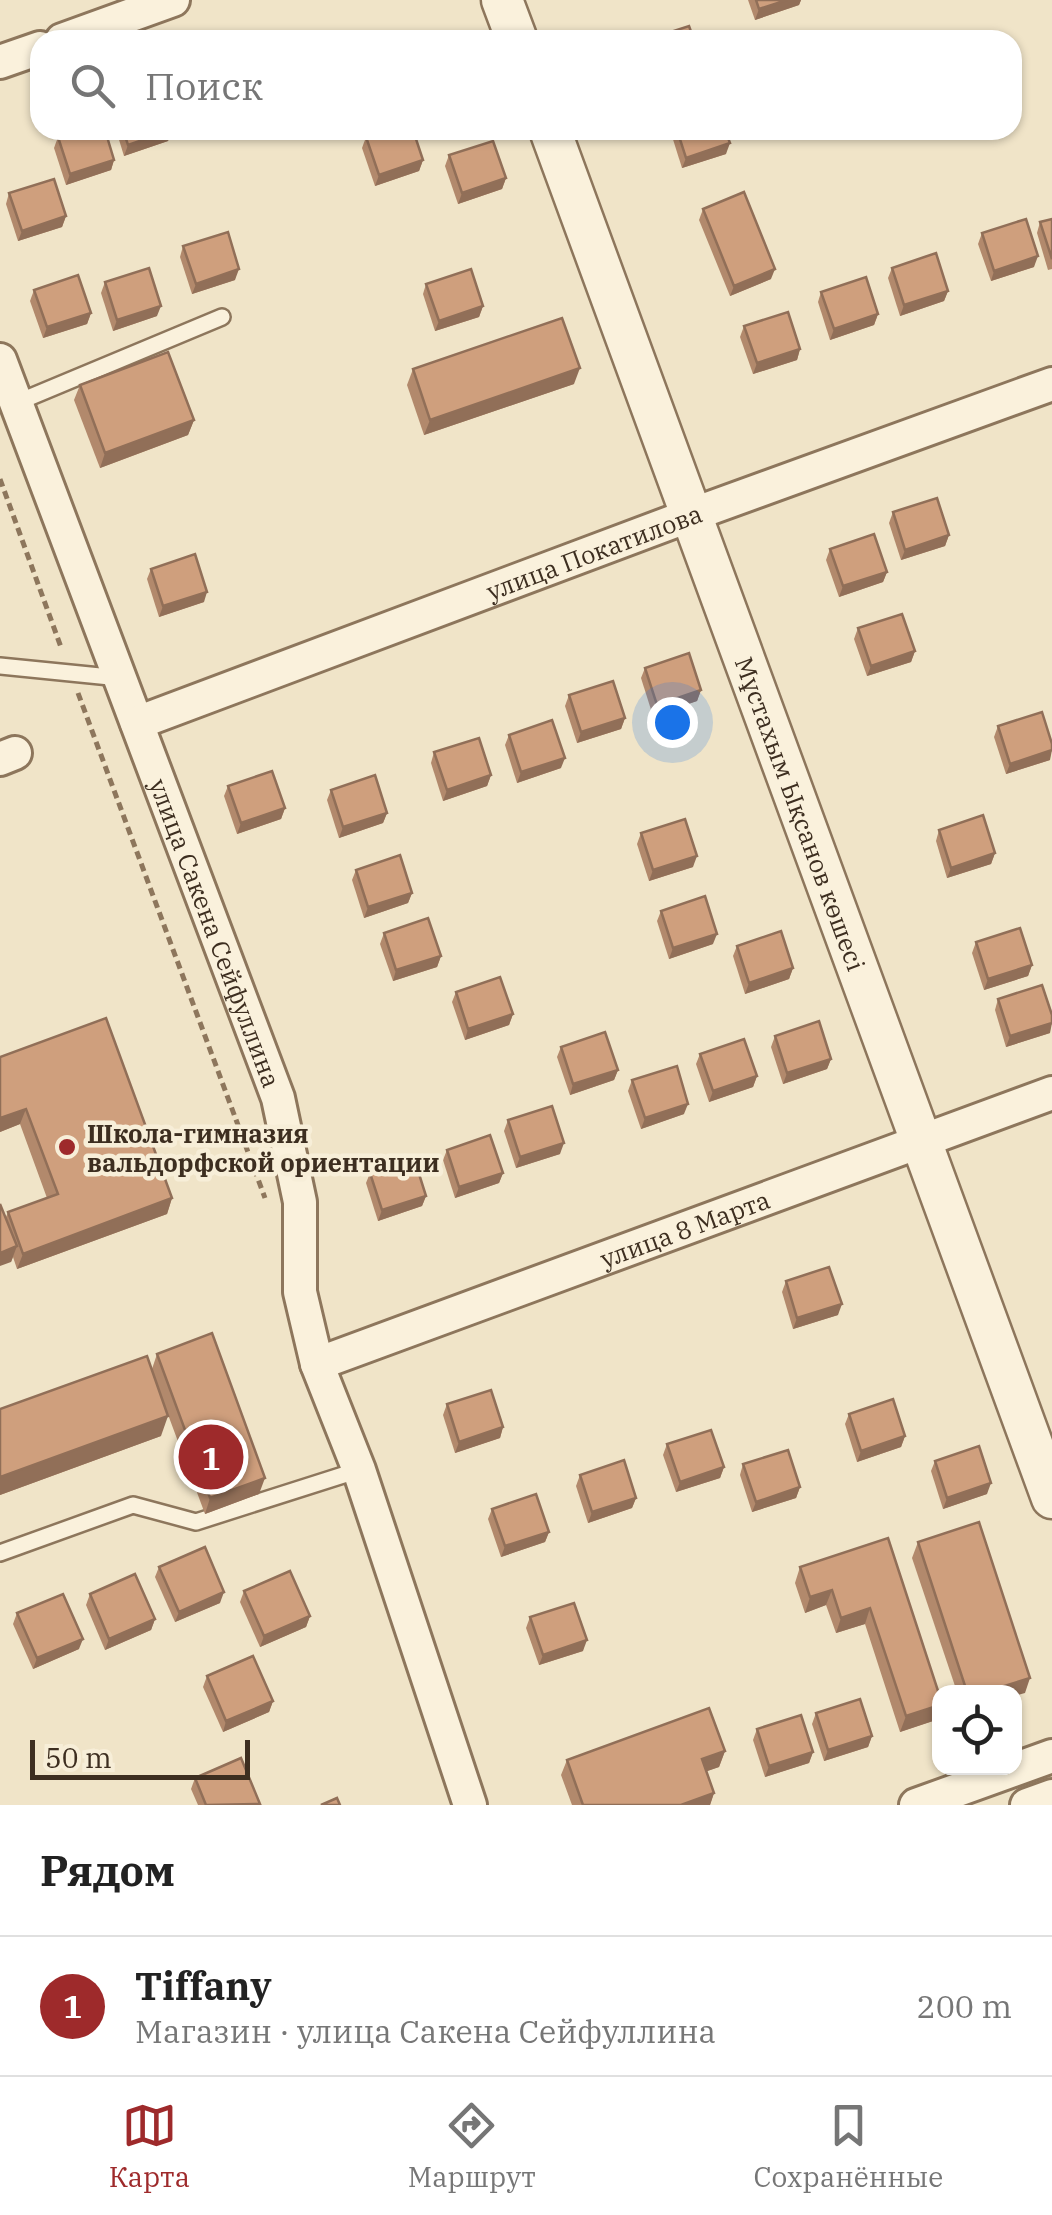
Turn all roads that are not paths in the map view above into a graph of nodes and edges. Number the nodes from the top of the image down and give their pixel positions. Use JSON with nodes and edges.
{"nodes":[{"id":1,"x":172,"y":0,"type":"edge"},
{"id":2,"x":502,"y":0,"type":"edge"},
{"id":3,"x":90,"y":30,"type":"edge"},
{"id":4,"x":513,"y":30,"type":"edge"},
{"id":5,"x":30,"y":52,"type":"edge"},
{"id":6,"x":0,"y":62,"type":"edge"},
{"id":7,"x":554,"y":140,"type":"edge"},
{"id":8,"x":222,"y":318,"type":"dead end"},
{"id":9,"x":0,"y":360,"type":"edge"},
{"id":10,"x":1052,"y":384,"type":"edge"},
{"id":11,"x":16,"y":403,"type":"junction"},
{"id":12,"x":691,"y":515,"type":"junction"},
{"id":13,"x":0,"y":666,"type":"edge"},
{"id":14,"x":120,"y":678,"type":"junction"},
{"id":15,"x":137,"y":723,"type":"junction"},
{"id":16,"x":1052,"y":1093,"type":"edge"},
{"id":17,"x":922,"y":1142,"type":"junction"},
{"id":18,"x":318,"y":1364,"type":"junction"},
{"id":19,"x":358,"y":1470,"type":"junction"},
{"id":20,"x":1052,"y":1498,"type":"edge"},
{"id":21,"x":0,"y":1553,"type":"edge"},
{"id":22,"x":1052,"y":1756,"type":"edge"},
{"id":23,"x":1052,"y":1796,"type":"edge"},
{"id":24,"x":470,"y":1805,"type":"edge"},
{"id":25,"x":916,"y":1805,"type":"edge"},
{"id":26,"x":1027,"y":1805,"type":"edge"}],
"edges":[{"from":1,"to":3,"type":"street"},
{"from":2,"to":4,"type":"street"},
{"from":5,"to":6,"type":"street"},
{"from":7,"to":12,"type":"street","name":"Мұстахым Ықсанов көшесі"},
{"from":8,"to":11,"type":"lane"},
{"from":9,"to":11,"type":"street","name":"улица Сакена Сейфуллина"},
{"from":10,"to":12,"type":"street","name":"улица Покатилова"},
{"from":11,"to":14,"type":"street","name":"улица Сакена Сейфуллина"},
{"from":12,"to":15,"type":"street","name":"улица Покатилова"},
{"from":12,"to":17,"type":"street","name":"Мұстахым Ықсанов көшесі"},
{"from":13,"to":14,"type":"lane"},
{"from":14,"to":15,"type":"street","name":"улица Сакена Сейфуллина"},
{"from":15,"to":18,"type":"street","name":"улица Сакена Сейфуллина"},
{"from":16,"to":17,"type":"street","name":"улица 8 Марта"},
{"from":17,"to":18,"type":"street","name":"улица 8 Марта"},
{"from":17,"to":20,"type":"street","name":"Мұстахым Ықсанов көшесі"},
{"from":18,"to":19,"type":"street","name":"улица Сакена Сейфуллина"},
{"from":19,"to":21,"type":"lane"},
{"from":19,"to":24,"type":"street","name":"улица Сакена Сейфуллина"},
{"from":22,"to":25,"type":"street"},
{"from":23,"to":26,"type":"street"}]}
